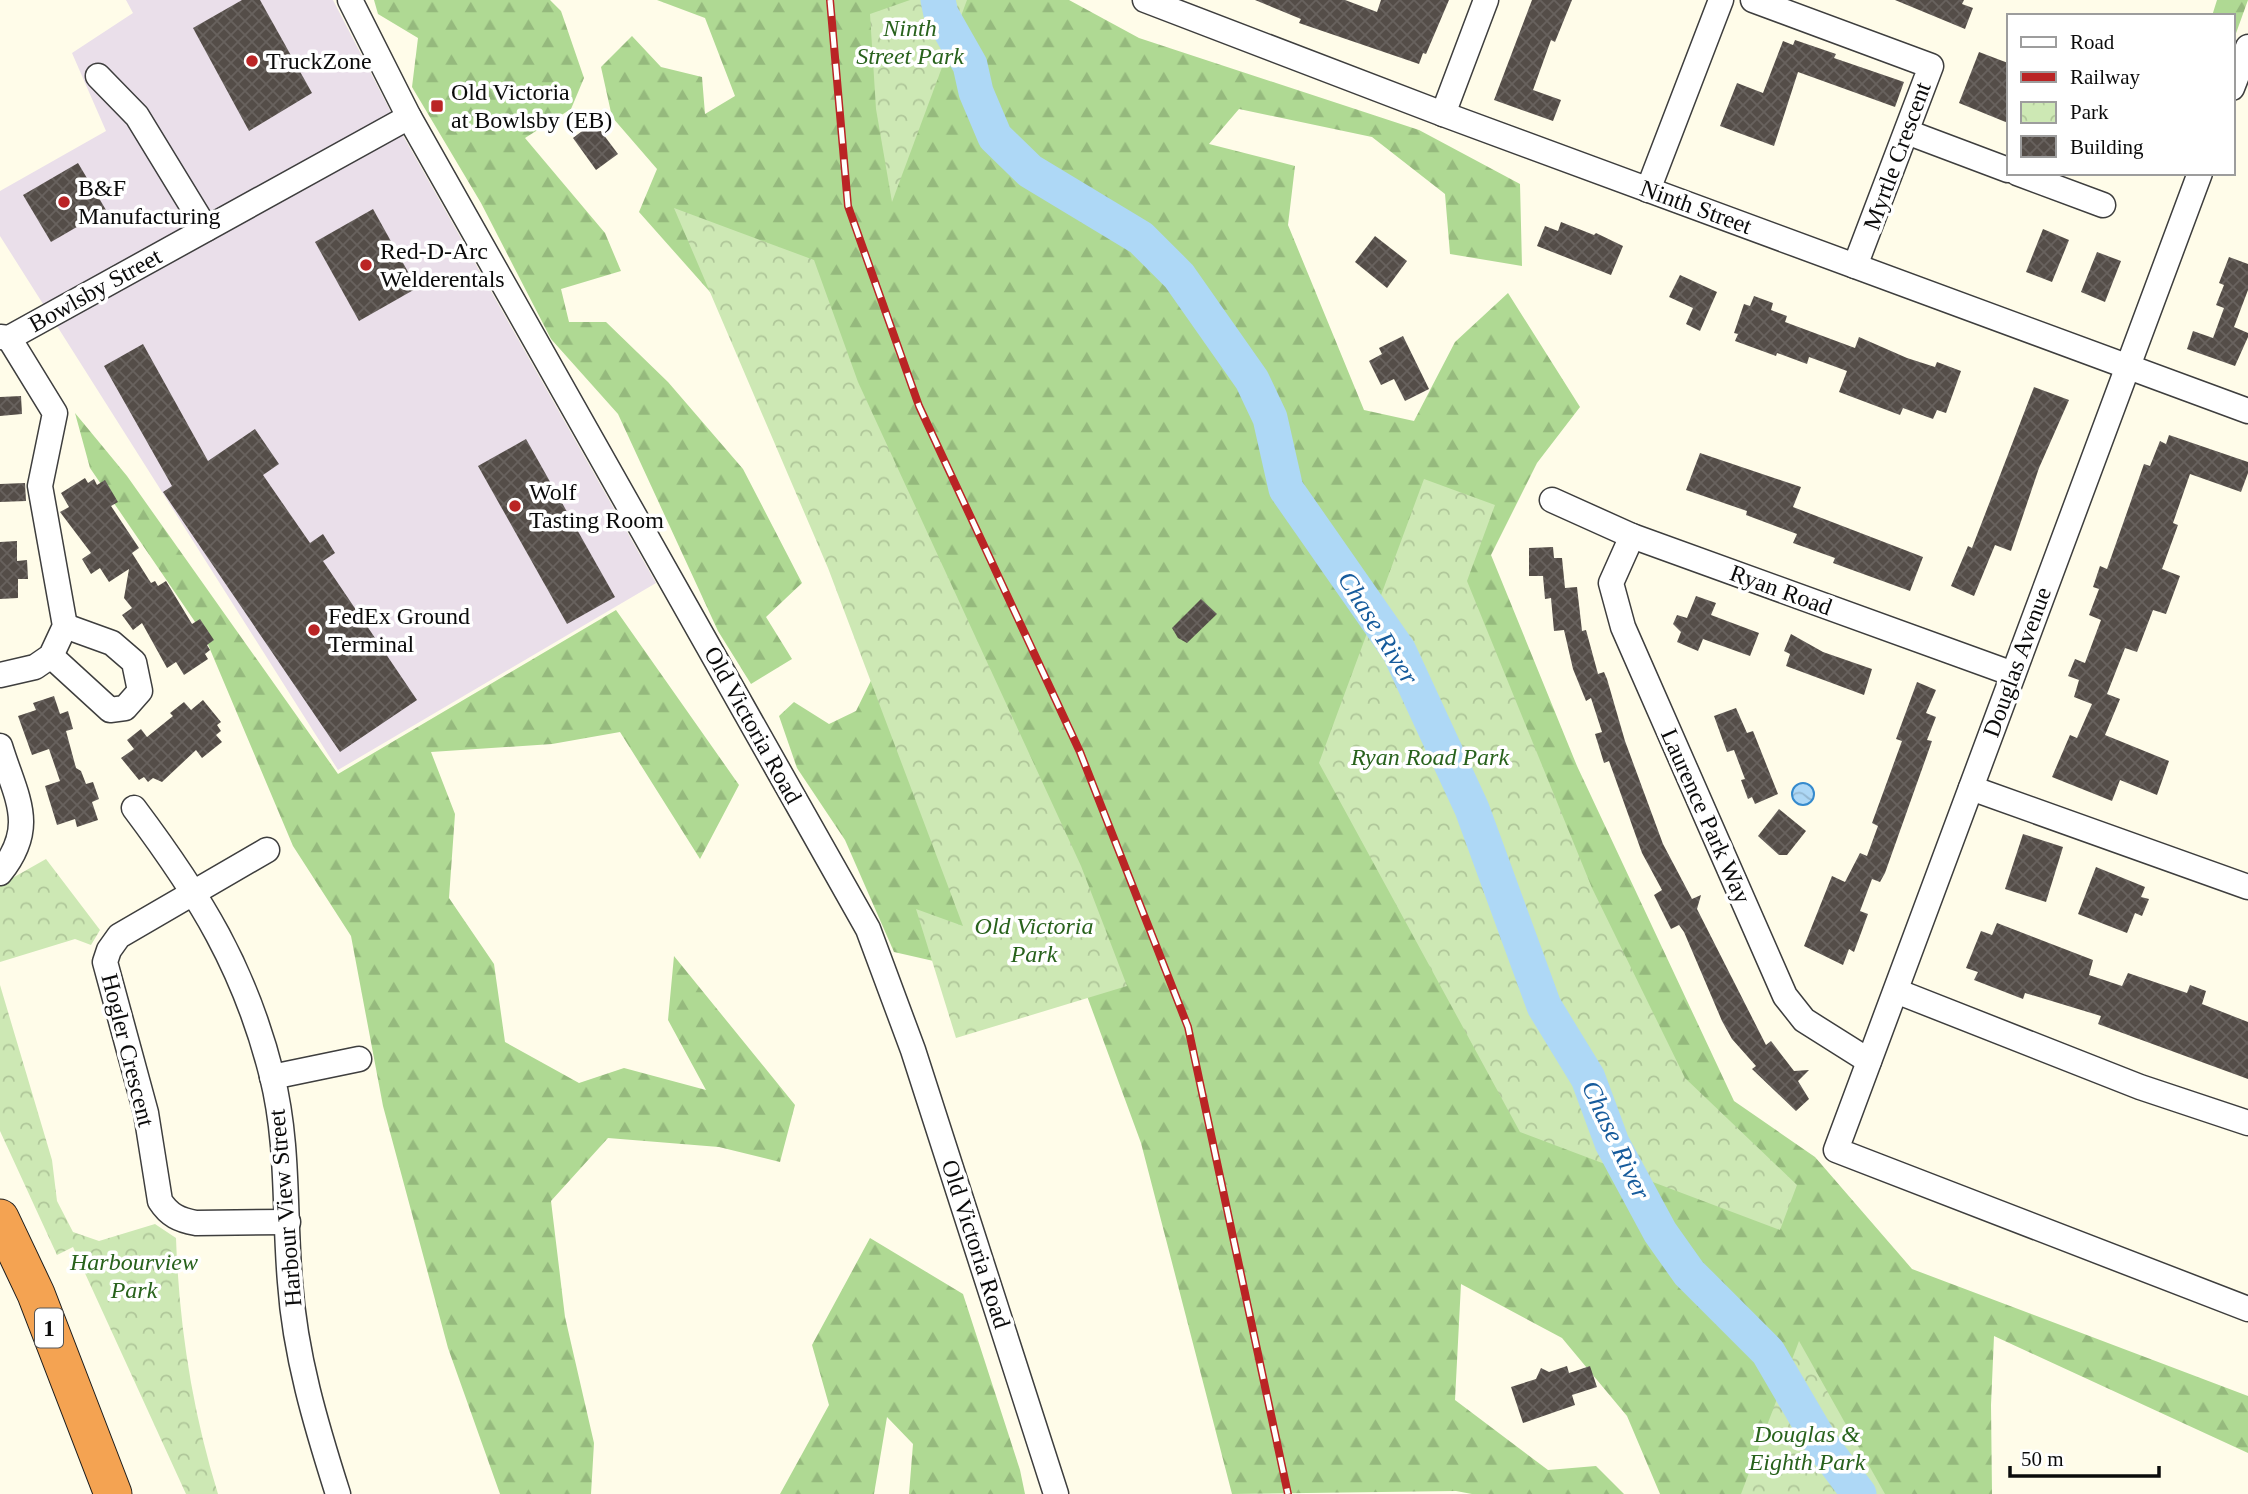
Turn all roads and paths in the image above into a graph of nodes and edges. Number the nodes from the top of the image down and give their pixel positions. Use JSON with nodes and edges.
{"nodes":[{"id":1,"x":350,"y":0,"type":"edge"},
{"id":2,"x":1486,"y":0,"type":"edge"},
{"id":3,"x":1721,"y":0,"type":"edge"},
{"id":4,"x":1753,"y":0,"type":"edge"},
{"id":5,"x":1145,"y":1,"type":"edge"},
{"id":6,"x":2248,"y":47,"type":"edge"},
{"id":7,"x":98,"y":76,"type":"dead end"},
{"id":8,"x":2234,"y":83,"type":"edge"},
{"id":9,"x":1443,"y":114,"type":"junction"},
{"id":10,"x":409,"y":117,"type":"junction"},
{"id":11,"x":1907,"y":132,"type":"junction"},
{"id":12,"x":2007,"y":170,"type":"edge"},
{"id":13,"x":2022,"y":175,"type":"edge"},
{"id":14,"x":2199,"y":175,"type":"edge"},
{"id":15,"x":1648,"y":190,"type":"junction"},
{"id":16,"x":2103,"y":205,"type":"dead end"},
{"id":17,"x":206,"y":229,"type":"junction"},
{"id":18,"x":1856,"y":266,"type":"junction"},
{"id":19,"x":4,"y":337,"type":"edge"},
{"id":20,"x":2127,"y":366,"type":"junction"},
{"id":21,"x":2248,"y":411,"type":"edge"},
{"id":22,"x":1552,"y":500,"type":"dead end"},
{"id":23,"x":1632,"y":536,"type":"junction"},
{"id":24,"x":65,"y":626,"type":"junction"},
{"id":25,"x":51,"y":656,"type":"junction"},
{"id":26,"x":2013,"y":674,"type":"junction"},
{"id":27,"x":0,"y":675,"type":"edge"},
{"id":28,"x":0,"y":746,"type":"edge"},
{"id":29,"x":1970,"y":788,"type":"junction"},
{"id":30,"x":134,"y":808,"type":"dead end"},
{"id":31,"x":267,"y":850,"type":"dead end"},
{"id":32,"x":0,"y":873,"type":"edge"},
{"id":33,"x":2248,"y":887,"type":"edge"},
{"id":34,"x":194,"y":893,"type":"junction"},
{"id":35,"x":1896,"y":990,"type":"junction"},
{"id":36,"x":359,"y":1059,"type":"dead end"},
{"id":37,"x":1869,"y":1060,"type":"junction"},
{"id":38,"x":272,"y":1077,"type":"junction"},
{"id":39,"x":2248,"y":1124,"type":"edge"},
{"id":40,"x":0,"y":1218,"type":"edge"},
{"id":41,"x":288,"y":1222,"type":"junction"},
{"id":42,"x":0,"y":1274,"type":"edge"},
{"id":43,"x":2248,"y":1309,"type":"edge"},
{"id":44,"x":92,"y":1441,"type":"junction"},
{"id":45,"x":113,"y":1494,"type":"edge"},
{"id":46,"x":338,"y":1494,"type":"edge"},
{"id":47,"x":1056,"y":1494,"type":"edge"}],
"edges":[{"from":1,"to":10,"type":"street","name":"Old Victoria Road"},
{"from":2,"to":9,"type":"street"},
{"from":3,"to":15,"type":"street"},
{"from":4,"to":11,"type":"street","name":"Myrtle Crescent"},
{"from":5,"to":9,"type":"street","name":"Ninth Street"},
{"from":6,"to":8,"type":"street"},
{"from":7,"to":17,"type":"street"},
{"from":9,"to":15,"type":"street","name":"Ninth Street"},
{"from":10,"to":17,"type":"street","name":"Bowlsby Street"},
{"from":10,"to":47,"type":"street","name":"Old Victoria Road"},
{"from":11,"to":12,"type":"street"},
{"from":11,"to":18,"type":"street","name":"Myrtle Crescent"},
{"from":13,"to":16,"type":"street"},
{"from":14,"to":20,"type":"street","name":"Douglas Avenue"},
{"from":15,"to":18,"type":"street","name":"Ninth Street"},
{"from":17,"to":19,"type":"street","name":"Bowlsby Street"},
{"from":18,"to":20,"type":"street","name":"Ninth Street"},
{"from":19,"to":24,"type":"street"},
{"from":20,"to":21,"type":"street","name":"Ninth Street"},
{"from":20,"to":26,"type":"street","name":"Douglas Avenue"},
{"from":22,"to":23,"type":"street","name":"Ryan Road"},
{"from":23,"to":26,"type":"street","name":"Ryan Road"},
{"from":23,"to":37,"type":"street","name":"Laurence Park Way"},
{"from":24,"to":25,"type":"street"},
{"from":24,"to":25,"type":"street"},
{"from":25,"to":27,"type":"street"},
{"from":26,"to":29,"type":"street","name":"Douglas Avenue"},
{"from":28,"to":32,"type":"street"},
{"from":29,"to":33,"type":"street"},
{"from":29,"to":35,"type":"street","name":"Douglas Avenue"},
{"from":30,"to":34,"type":"street","name":"Harbour View Street"},
{"from":31,"to":34,"type":"street","name":"Hogler Crescent"},
{"from":34,"to":38,"type":"street","name":"Harbour View Street"},
{"from":34,"to":41,"type":"street","name":"Hogler Crescent"},
{"from":35,"to":37,"type":"street","name":"Douglas Avenue"},
{"from":35,"to":39,"type":"street"},
{"from":36,"to":38,"type":"street"},
{"from":37,"to":43,"type":"street","name":"Douglas Avenue"},
{"from":38,"to":41,"type":"street","name":"Harbour View Street"},
{"from":40,"to":44,"type":"highway","number":"1"},
{"from":41,"to":46,"type":"street","name":"Harbour View Street"},
{"from":42,"to":44,"type":"highway","number":"1"},
{"from":44,"to":45,"type":"highway","number":"1"}]}
